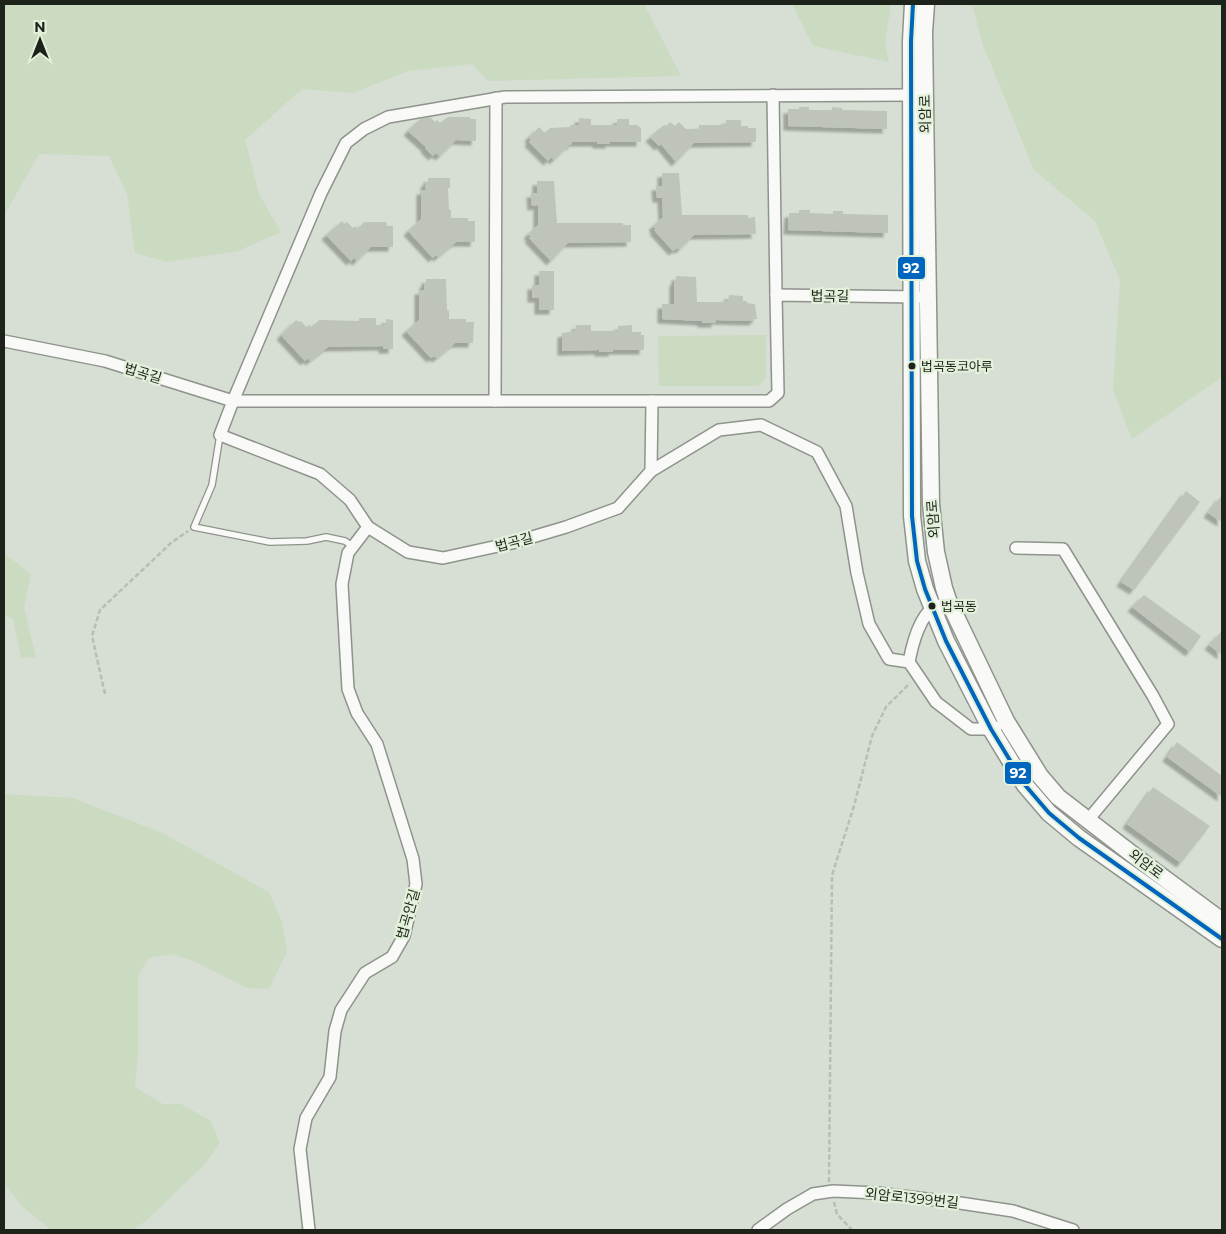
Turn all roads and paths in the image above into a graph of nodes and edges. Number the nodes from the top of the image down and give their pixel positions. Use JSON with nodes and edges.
{"nodes":[{"id":1,"x":913,"y":4,"type":"edge"},
{"id":2,"x":926,"y":4,"type":"edge"},
{"id":3,"x":773,"y":95,"type":"junction"},
{"id":4,"x":911,"y":95,"type":"junction"},
{"id":5,"x":496,"y":98,"type":"junction"},
{"id":6,"x":776,"y":295,"type":"junction"},
{"id":7,"x":920,"y":297,"type":"junction"},
{"id":8,"x":4,"y":341,"type":"edge"},
{"id":9,"x":233,"y":401,"type":"junction"},
{"id":10,"x":495,"y":401,"type":"junction"},
{"id":11,"x":652,"y":401,"type":"junction"},
{"id":12,"x":220,"y":435,"type":"junction"},
{"id":13,"x":652,"y":471,"type":"junction"},
{"id":14,"x":368,"y":527,"type":"junction"},
{"id":15,"x":194,"y":528,"type":"junction"},
{"id":16,"x":352,"y":546,"type":"junction"},
{"id":17,"x":1016,"y":548,"type":"dead end"},
{"id":18,"x":948,"y":600,"type":"junction"},
{"id":19,"x":932,"y":607,"type":"junction"},
{"id":20,"x":909,"y":662,"type":"junction"},
{"id":21,"x":918,"y":675,"type":"junction"},
{"id":22,"x":105,"y":694,"type":"dead end"},
{"id":23,"x":1006,"y":722,"type":"junction"},
{"id":24,"x":991,"y":729,"type":"junction"},
{"id":25,"x":1088,"y":820,"type":"junction"},
{"id":26,"x":1222,"y":921,"type":"edge"},
{"id":27,"x":1222,"y":939,"type":"edge"},
{"id":28,"x":832,"y":1192,"type":"junction"},
{"id":29,"x":309,"y":1230,"type":"edge"},
{"id":30,"x":758,"y":1230,"type":"edge"},
{"id":31,"x":852,"y":1230,"type":"edge"},
{"id":32,"x":1073,"y":1230,"type":"edge"}],
"edges":[{"from":1,"to":4,"type":"main road","name":"외암로"},
{"from":2,"to":7,"type":"main road","name":"외암로"},
{"from":3,"to":4,"type":"street"},
{"from":3,"to":5,"type":"street"},
{"from":3,"to":6,"type":"street"},
{"from":4,"to":7,"type":"main road","name":"외암로"},
{"from":5,"to":9,"type":"street"},
{"from":5,"to":10,"type":"street"},
{"from":6,"to":7,"type":"street","name":"법곡길"},
{"from":6,"to":11,"type":"street"},
{"from":7,"to":18,"type":"main road","name":"외암로"},
{"from":7,"to":19,"type":"main road","name":"외암로"},
{"from":8,"to":9,"type":"street","name":"법곡길"},
{"from":9,"to":10,"type":"street","name":"법곡길"},
{"from":9,"to":12,"type":"street"},
{"from":10,"to":11,"type":"street","name":"법곡길"},
{"from":11,"to":13,"type":"street"},
{"from":12,"to":14,"type":"street","name":"법곡길"},
{"from":12,"to":15,"type":"lane"},
{"from":13,"to":14,"type":"street","name":"법곡길"},
{"from":13,"to":20,"type":"street","name":"법곡길"},
{"from":14,"to":16,"type":"street","name":"법곡안길"},
{"from":15,"to":16,"type":"lane"},
{"from":15,"to":22,"type":"path"},
{"from":16,"to":29,"type":"street","name":"법곡안길"},
{"from":17,"to":25,"type":"street"},
{"from":18,"to":19,"type":"street"},
{"from":18,"to":23,"type":"main road","name":"외암로"},
{"from":19,"to":20,"type":"street"},
{"from":19,"to":24,"type":"main road","name":"외암로"},
{"from":20,"to":21,"type":"street"},
{"from":21,"to":24,"type":"street"},
{"from":21,"to":28,"type":"path"},
{"from":23,"to":24,"type":"street"},
{"from":23,"to":25,"type":"main road","name":"외암로"},
{"from":24,"to":27,"type":"main road","name":"외암로"},
{"from":25,"to":26,"type":"main road","name":"외암로"},
{"from":28,"to":30,"type":"street","name":"외암로1399번길"},
{"from":28,"to":31,"type":"path"},
{"from":28,"to":32,"type":"street","name":"외암로1399번길"}]}
